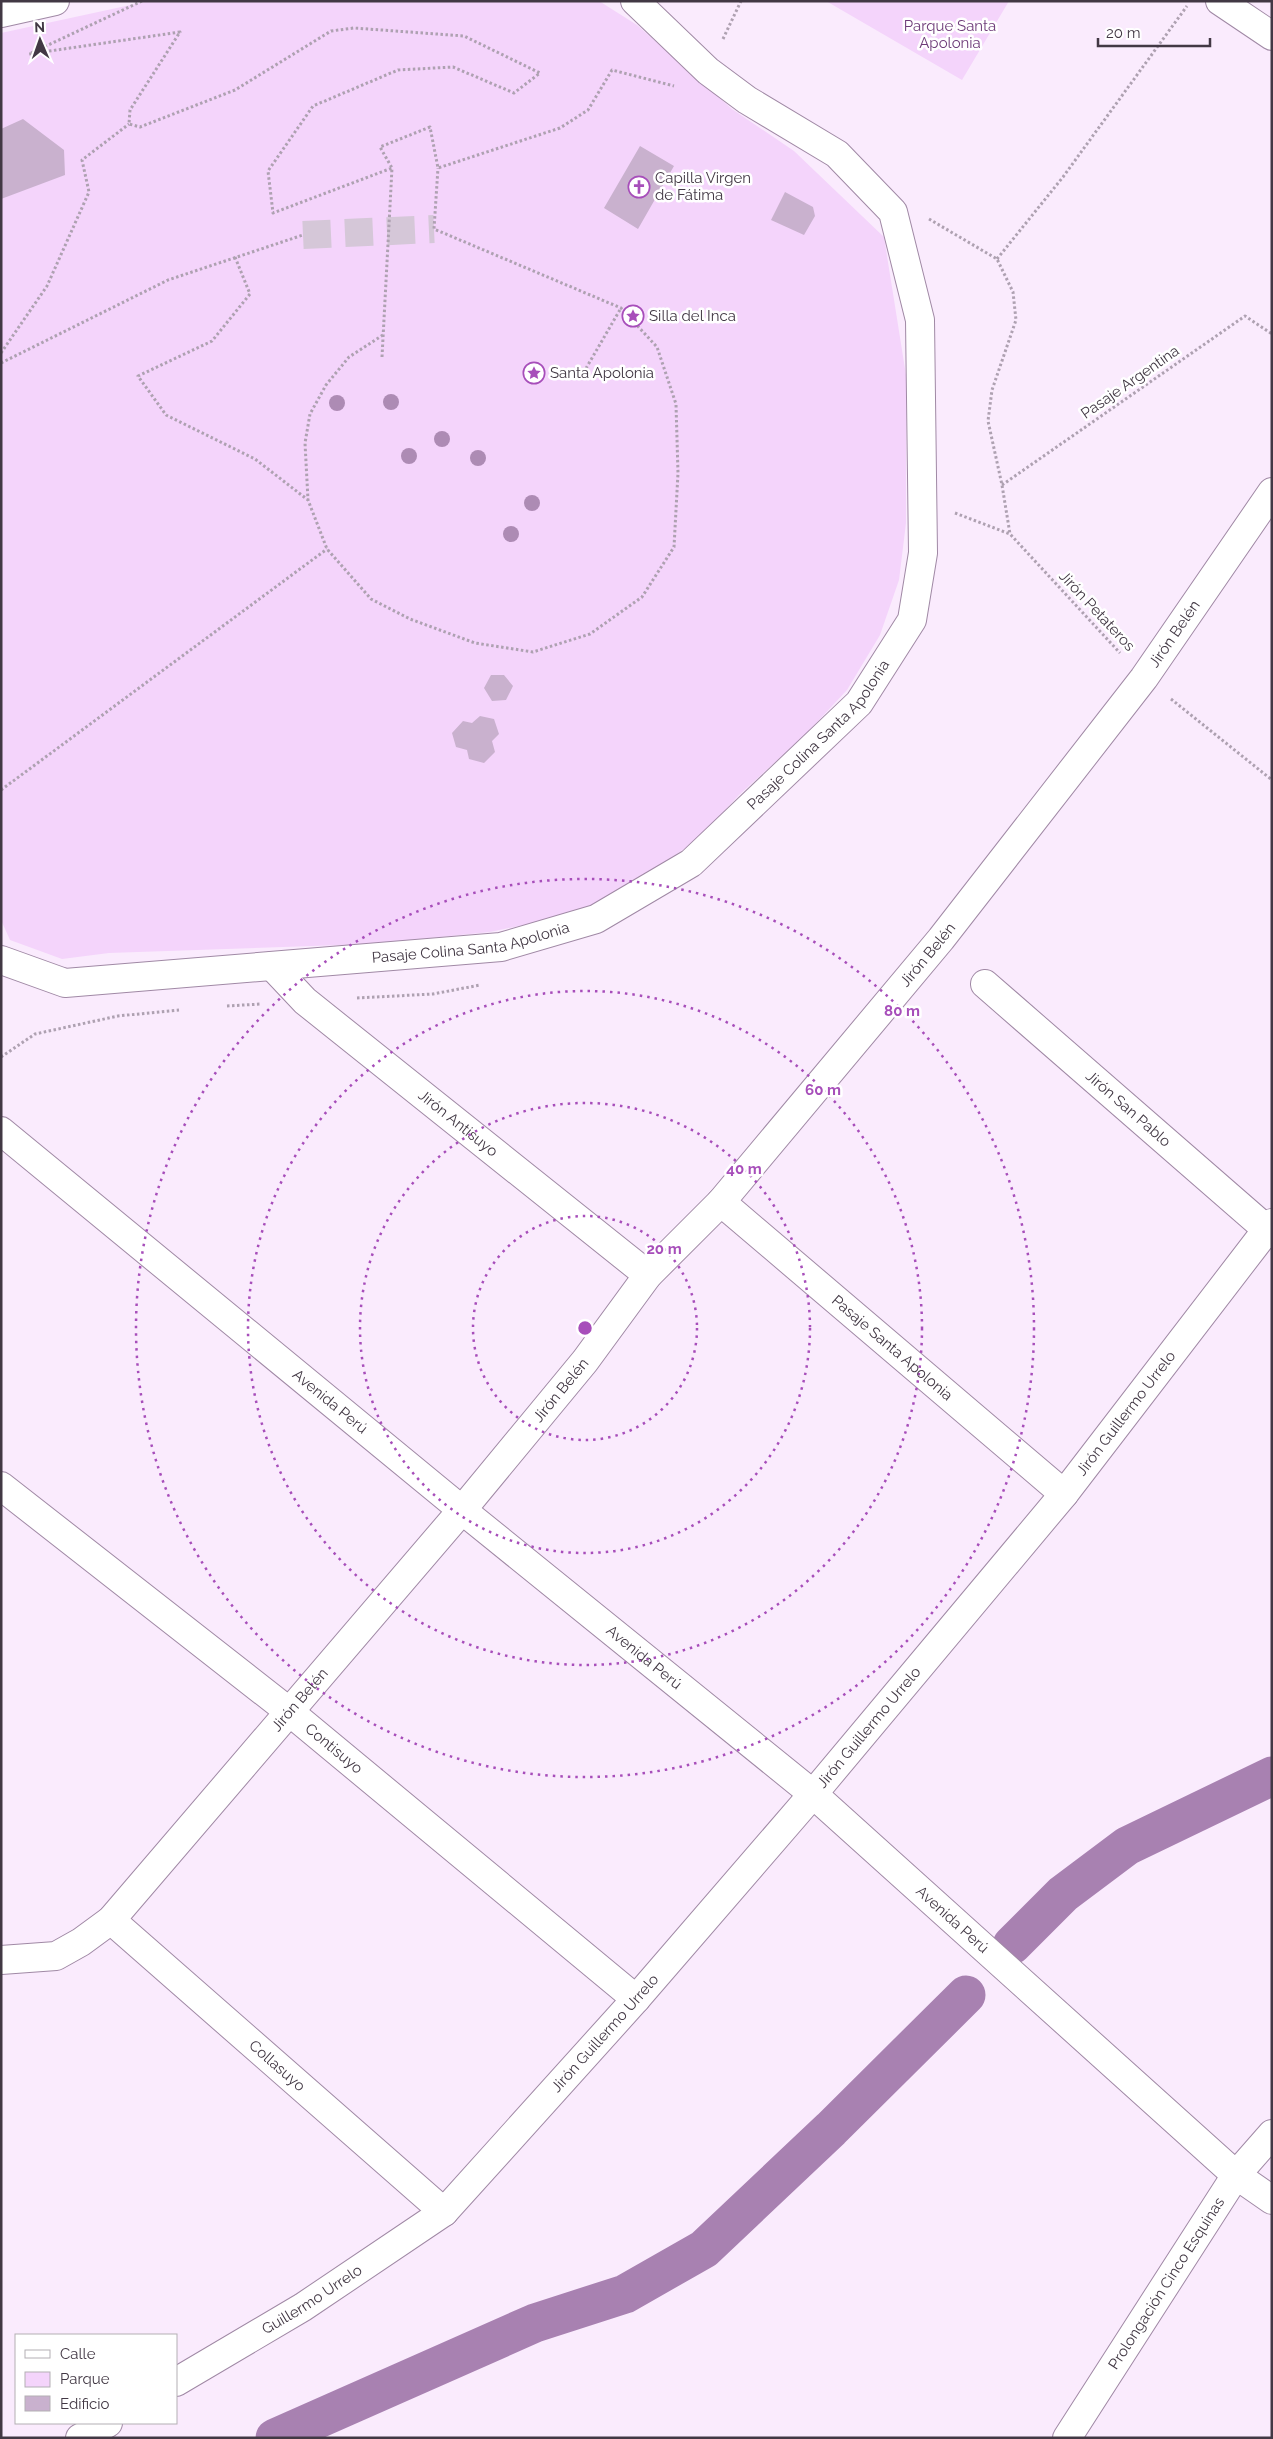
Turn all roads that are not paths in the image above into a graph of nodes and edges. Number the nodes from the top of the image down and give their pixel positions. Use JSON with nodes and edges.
{"nodes":[{"id":1,"x":55,"y":1,"type":"edge"},
{"id":2,"x":635,"y":1,"type":"edge"},
{"id":3,"x":1220,"y":1,"type":"edge"},
{"id":4,"x":1,"y":13,"type":"edge"},
{"id":5,"x":1272,"y":36,"type":"edge"},
{"id":6,"x":1272,"y":492,"type":"edge"},
{"id":7,"x":1,"y":960,"type":"edge"},
{"id":8,"x":272,"y":966,"type":"junction"},
{"id":9,"x":985,"y":984,"type":"dead end"},
{"id":10,"x":1,"y":1131,"type":"edge"},
{"id":11,"x":721,"y":1202,"type":"junction"},
{"id":12,"x":1270,"y":1229,"type":"edge"},
{"id":13,"x":648,"y":1275,"type":"junction"},
{"id":14,"x":1,"y":1486,"type":"edge"},
{"id":15,"x":1064,"y":1494,"type":"junction"},
{"id":16,"x":462,"y":1510,"type":"junction"},
{"id":17,"x":291,"y":1713,"type":"junction"},
{"id":18,"x":813,"y":1794,"type":"junction"},
{"id":19,"x":111,"y":1920,"type":"junction"},
{"id":20,"x":1,"y":1960,"type":"edge"},
{"id":21,"x":636,"y":1999,"type":"junction"},
{"id":22,"x":1272,"y":2134,"type":"edge"},
{"id":23,"x":1236,"y":2175,"type":"junction"},
{"id":24,"x":1272,"y":2200,"type":"edge"},
{"id":25,"x":444,"y":2212,"type":"junction"},
{"id":26,"x":178,"y":2381,"type":"edge"},
{"id":27,"x":106,"y":2424,"type":"edge"},
{"id":28,"x":80,"y":2438,"type":"edge"},
{"id":29,"x":1066,"y":2438,"type":"edge"}],
"edges":[{"from":1,"to":4,"type":"street"},
{"from":2,"to":8,"type":"street","name":"Pasaje Colina Santa Apolonia"},
{"from":3,"to":5,"type":"street"},
{"from":6,"to":11,"type":"street","name":"Jirón Belén"},
{"from":7,"to":8,"type":"street","name":"Pasaje Colina Santa Apolonia"},
{"from":8,"to":13,"type":"street","name":"Jirón Antisuyo"},
{"from":9,"to":12,"type":"street","name":"Jirón San Pablo"},
{"from":10,"to":16,"type":"street","name":"Avenida Perú"},
{"from":11,"to":13,"type":"street","name":"Jirón Belén"},
{"from":11,"to":15,"type":"street","name":"Pasaje Santa Apolonia"},
{"from":12,"to":15,"type":"street","name":"Jirón Guillermo Urrelo"},
{"from":13,"to":16,"type":"street","name":"Jirón Belén"},
{"from":14,"to":17,"type":"street","name":"Contisuyo"},
{"from":15,"to":18,"type":"street","name":"Jirón Guillermo Urrelo"},
{"from":16,"to":17,"type":"street","name":"Jirón Belén"},
{"from":16,"to":18,"type":"street","name":"Avenida Perú"},
{"from":17,"to":19,"type":"street","name":"Jirón Belén"},
{"from":17,"to":21,"type":"street","name":"Contisuyo"},
{"from":18,"to":21,"type":"street","name":"Jirón Guillermo Urrelo"},
{"from":18,"to":23,"type":"street","name":"Avenida Perú"},
{"from":19,"to":20,"type":"street","name":"Jirón Belén"},
{"from":19,"to":25,"type":"street","name":"Collasuyo"},
{"from":21,"to":25,"type":"street","name":"Jirón Guillermo Urrelo"},
{"from":22,"to":23,"type":"street","name":"Prolongación Cinco Esquinas"},
{"from":23,"to":24,"type":"street","name":"Avenida Perú"},
{"from":23,"to":29,"type":"street","name":"Prolongación Cinco Esquinas"},
{"from":25,"to":26,"type":"street","name":"Guillermo Urrelo"},
{"from":27,"to":28,"type":"street"}]}
